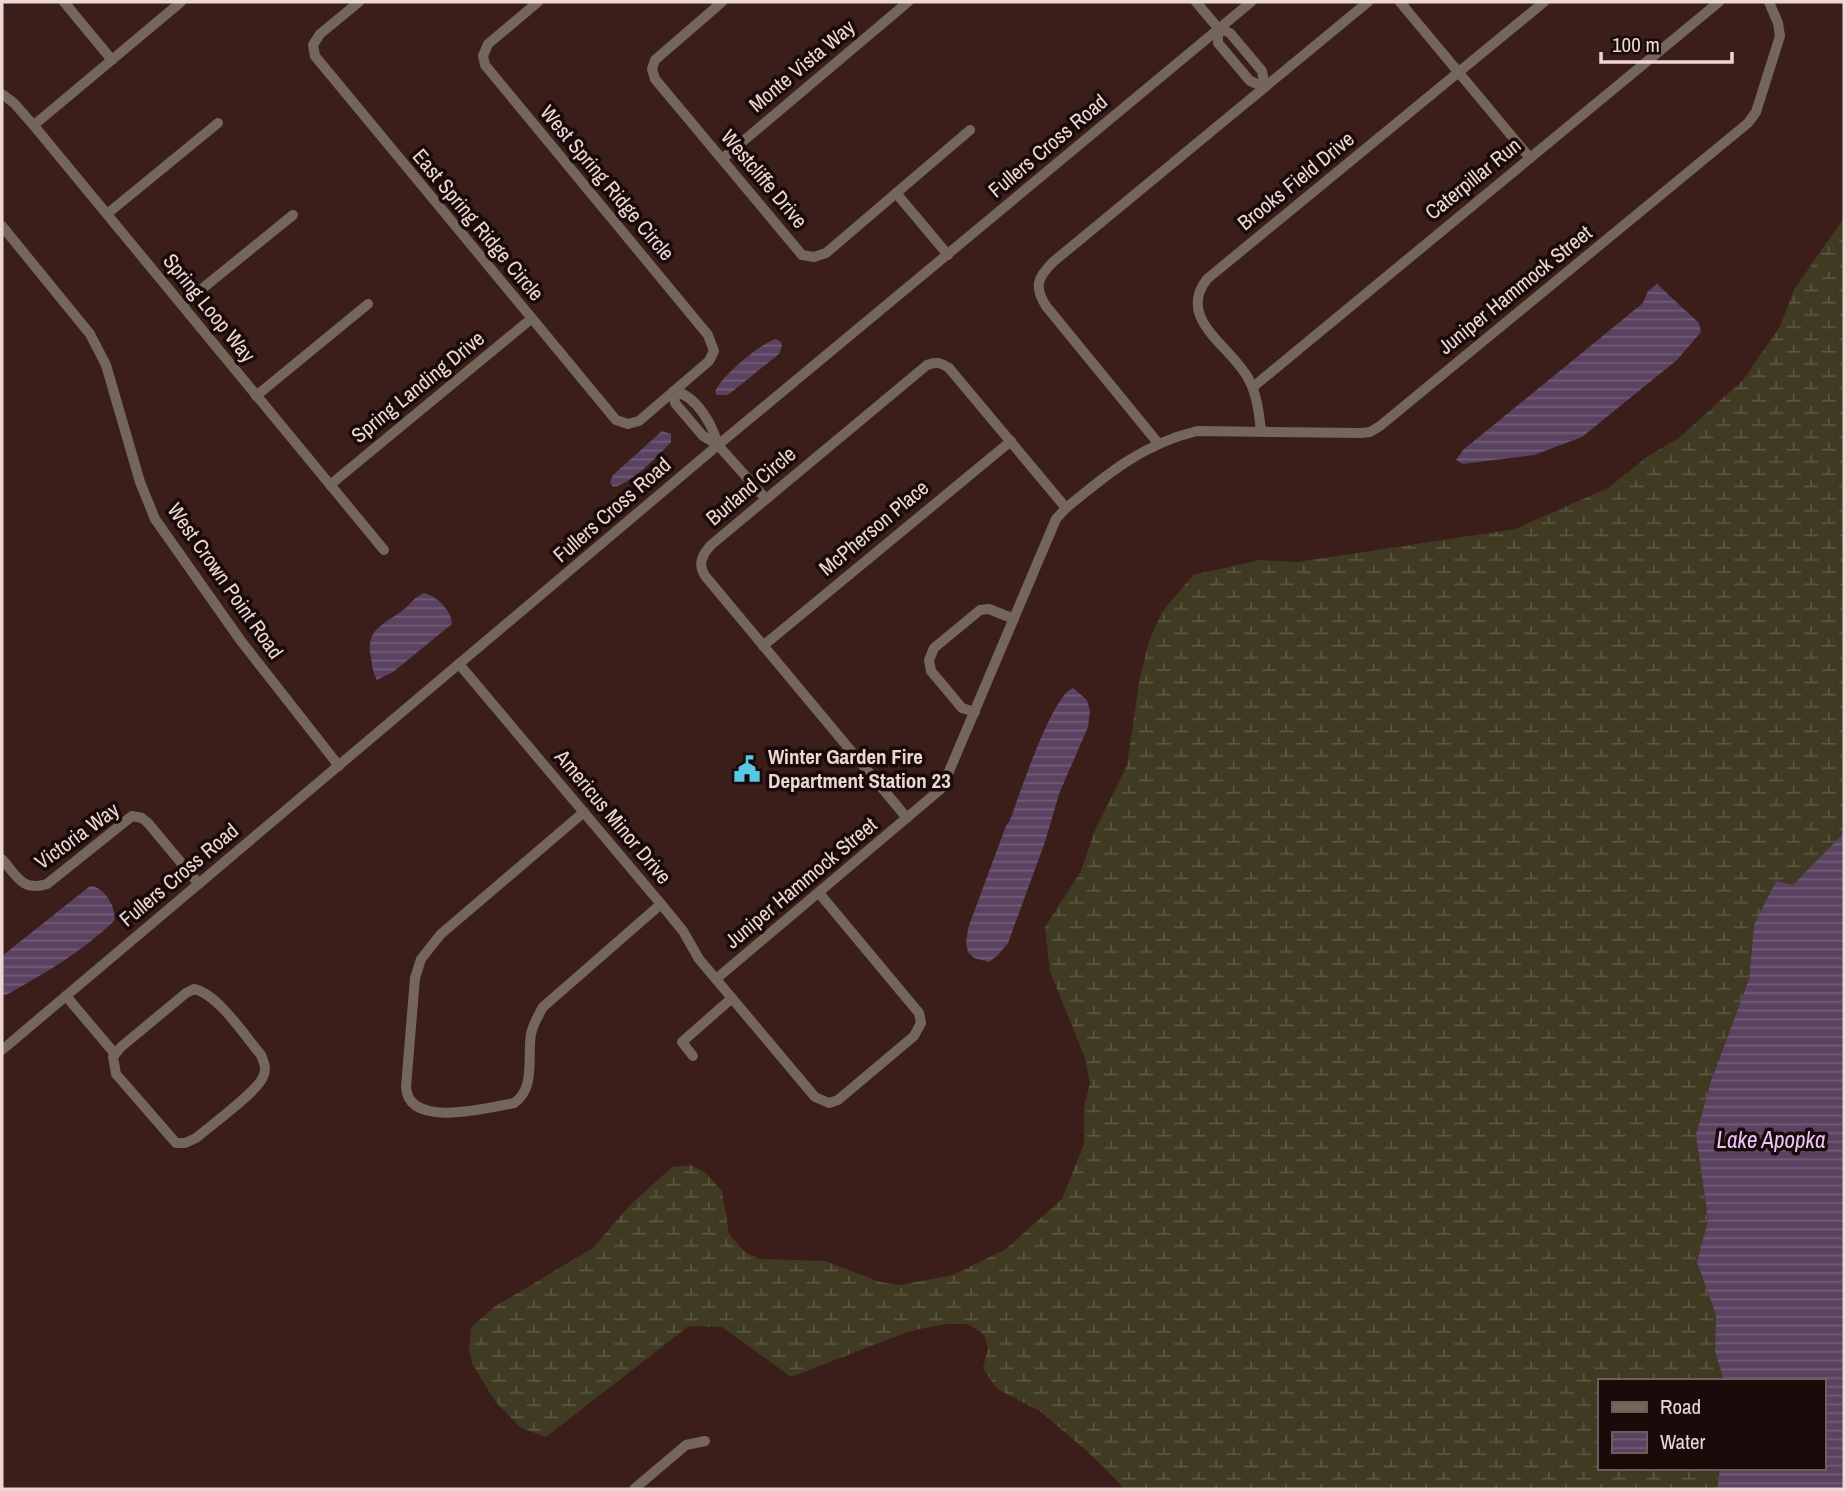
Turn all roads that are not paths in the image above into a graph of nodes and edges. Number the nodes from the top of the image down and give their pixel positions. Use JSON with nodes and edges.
{"nodes":[{"id":1,"x":64,"y":2,"type":"edge"},
{"id":2,"x":181,"y":2,"type":"edge"},
{"id":3,"x":359,"y":2,"type":"edge"},
{"id":4,"x":537,"y":2,"type":"edge"},
{"id":5,"x":722,"y":2,"type":"edge"},
{"id":6,"x":908,"y":2,"type":"edge"},
{"id":7,"x":1196,"y":2,"type":"edge"},
{"id":8,"x":1251,"y":2,"type":"edge"},
{"id":9,"x":1368,"y":2,"type":"edge"},
{"id":10,"x":1400,"y":2,"type":"edge"},
{"id":11,"x":1544,"y":2,"type":"edge"},
{"id":12,"x":1718,"y":2,"type":"edge"},
{"id":13,"x":1769,"y":2,"type":"edge"},
{"id":14,"x":1218,"y":29,"type":"junction"},
{"id":15,"x":112,"y":60,"type":"junction"},
{"id":16,"x":1459,"y":72,"type":"junction"},
{"id":17,"x":1265,"y":87,"type":"junction"},
{"id":18,"x":2,"y":94,"type":"edge"},
{"id":19,"x":218,"y":123,"type":"dead end"},
{"id":20,"x":33,"y":125,"type":"junction"},
{"id":21,"x":970,"y":130,"type":"dead end"},
{"id":22,"x":1531,"y":158,"type":"junction"},
{"id":23,"x":722,"y":159,"type":"junction"},
{"id":24,"x":896,"y":193,"type":"junction"},
{"id":25,"x":107,"y":214,"type":"junction"},
{"id":26,"x":293,"y":215,"type":"dead end"},
{"id":27,"x":2,"y":226,"type":"edge"},
{"id":28,"x":948,"y":255,"type":"junction"},
{"id":29,"x":368,"y":304,"type":"dead end"},
{"id":30,"x":182,"y":305,"type":"junction"},
{"id":31,"x":531,"y":319,"type":"junction"},
{"id":32,"x":1253,"y":387,"type":"junction"},
{"id":33,"x":674,"y":391,"type":"junction"},
{"id":34,"x":256,"y":396,"type":"junction"},
{"id":35,"x":1261,"y":431,"type":"junction"},
{"id":36,"x":1011,"y":441,"type":"junction"},
{"id":37,"x":1158,"y":443,"type":"junction"},
{"id":38,"x":718,"y":445,"type":"junction"},
{"id":39,"x":330,"y":485,"type":"junction"},
{"id":40,"x":766,"y":499,"type":"junction"},
{"id":41,"x":1066,"y":508,"type":"junction"},
{"id":42,"x":384,"y":550,"type":"dead end"},
{"id":43,"x":1014,"y":619,"type":"junction"},
{"id":44,"x":763,"y":646,"type":"junction"},
{"id":45,"x":459,"y":664,"type":"junction"},
{"id":46,"x":975,"y":712,"type":"junction"},
{"id":47,"x":339,"y":766,"type":"junction"},
{"id":48,"x":584,"y":812,"type":"junction"},
{"id":49,"x":907,"y":818,"type":"junction"},
{"id":50,"x":2,"y":859,"type":"edge"},
{"id":51,"x":199,"y":884,"type":"junction"},
{"id":52,"x":819,"y":893,"type":"junction"},
{"id":53,"x":661,"y":904,"type":"junction"},
{"id":54,"x":716,"y":979,"type":"junction"},
{"id":55,"x":66,"y":996,"type":"junction"},
{"id":56,"x":732,"y":998,"type":"junction"},
{"id":57,"x":2,"y":1050,"type":"edge"},
{"id":58,"x":115,"y":1054,"type":"junction"},
{"id":59,"x":693,"y":1056,"type":"dead end"},
{"id":60,"x":705,"y":1441,"type":"dead end"},
{"id":61,"x":634,"y":1489,"type":"edge"}],
"edges":[{"from":1,"to":15,"type":"street"},
{"from":2,"to":15,"type":"street"},
{"from":3,"to":31,"type":"street","name":"East Spring Ridge Circle"},
{"from":4,"to":33,"type":"street","name":"West Spring Ridge Circle"},
{"from":5,"to":23,"type":"street","name":"Westcliffe Drive"},
{"from":6,"to":23,"type":"street","name":"Monte Vista Way"},
{"from":7,"to":14,"type":"street"},
{"from":8,"to":14,"type":"street","name":"Fullers Cross Road"},
{"from":9,"to":17,"type":"street"},
{"from":10,"to":16,"type":"street"},
{"from":11,"to":16,"type":"street","name":"Brooks Field Drive"},
{"from":12,"to":22,"type":"street","name":"Caterpillar Run"},
{"from":13,"to":35,"type":"street","name":"Juniper Hammock Street"},
{"from":14,"to":17,"type":"street"},
{"from":14,"to":17,"type":"street"},
{"from":14,"to":28,"type":"street","name":"Fullers Cross Road"},
{"from":15,"to":20,"type":"street"},
{"from":16,"to":22,"type":"street"},
{"from":16,"to":32,"type":"street","name":"Brooks Field Drive"},
{"from":17,"to":37,"type":"street"},
{"from":18,"to":20,"type":"street","name":"Spring Loop Way"},
{"from":19,"to":25,"type":"street"},
{"from":20,"to":25,"type":"street","name":"Spring Loop Way"},
{"from":21,"to":24,"type":"street","name":"Westcliffe Drive"},
{"from":22,"to":32,"type":"street","name":"Caterpillar Run"},
{"from":23,"to":24,"type":"street","name":"Westcliffe Drive"},
{"from":24,"to":28,"type":"street"},
{"from":25,"to":30,"type":"street","name":"Spring Loop Way"},
{"from":26,"to":30,"type":"street"},
{"from":27,"to":47,"type":"street","name":"West Crown Point Road"},
{"from":28,"to":38,"type":"street","name":"Fullers Cross Road"},
{"from":29,"to":34,"type":"street"},
{"from":30,"to":34,"type":"street","name":"Spring Loop Way"},
{"from":31,"to":33,"type":"street","name":"East Spring Ridge Circle"},
{"from":31,"to":39,"type":"street","name":"Spring Landing Drive"},
{"from":32,"to":35,"type":"street","name":"Brooks Field Drive"},
{"from":33,"to":38,"type":"street"},
{"from":34,"to":39,"type":"street","name":"Spring Loop Way"},
{"from":35,"to":37,"type":"street","name":"Juniper Hammock Street"},
{"from":36,"to":40,"type":"street","name":"Burland Circle"},
{"from":36,"to":41,"type":"street","name":"Burland Circle"},
{"from":36,"to":44,"type":"street","name":"McPherson Place"},
{"from":37,"to":41,"type":"street","name":"Juniper Hammock Street"},
{"from":38,"to":40,"type":"street"},
{"from":38,"to":45,"type":"street","name":"Fullers Cross Road"},
{"from":39,"to":42,"type":"street","name":"Spring Loop Way"},
{"from":40,"to":44,"type":"street","name":"Burland Circle"},
{"from":41,"to":43,"type":"street","name":"Juniper Hammock Street"},
{"from":43,"to":46,"type":"street","name":"Juniper Hammock Street"},
{"from":43,"to":46,"type":"street"},
{"from":44,"to":49,"type":"street","name":"Burland Circle"},
{"from":45,"to":47,"type":"street","name":"Fullers Cross Road"},
{"from":45,"to":48,"type":"street","name":"Americus Minor Drive"},
{"from":46,"to":49,"type":"street","name":"Juniper Hammock Street"},
{"from":47,"to":51,"type":"street","name":"Fullers Cross Road"},
{"from":48,"to":53,"type":"street","name":"Americus Minor Drive"},
{"from":48,"to":53,"type":"street"},
{"from":49,"to":52,"type":"street","name":"Juniper Hammock Street"},
{"from":50,"to":51,"type":"street","name":"Victoria Way"},
{"from":51,"to":55,"type":"street","name":"Fullers Cross Road"},
{"from":52,"to":54,"type":"street","name":"Juniper Hammock Street"},
{"from":52,"to":56,"type":"street","name":"Americus Minor Drive"},
{"from":53,"to":54,"type":"street","name":"Americus Minor Drive"},
{"from":54,"to":56,"type":"street","name":"Americus Minor Drive"},
{"from":55,"to":57,"type":"street","name":"Fullers Cross Road"},
{"from":55,"to":58,"type":"street"},
{"from":56,"to":59,"type":"street"},
{"from":58,"to":58,"type":"street"},
{"from":60,"to":61,"type":"street"}]}
